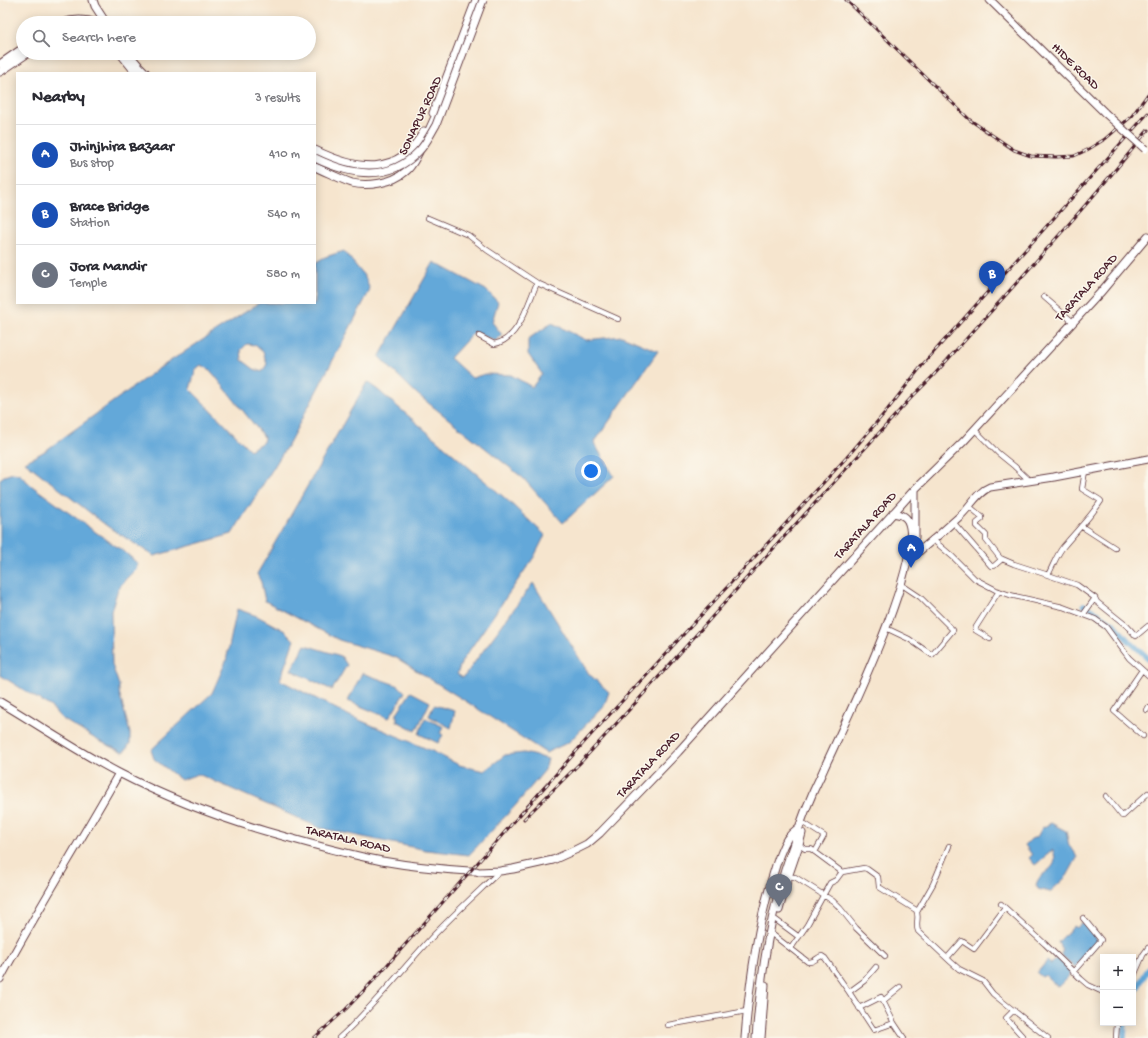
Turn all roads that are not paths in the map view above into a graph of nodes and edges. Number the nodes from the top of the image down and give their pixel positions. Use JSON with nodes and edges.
{"nodes":[{"id":1,"x":93,"y":0,"type":"edge"},
{"id":2,"x":476,"y":0,"type":"edge"},
{"id":3,"x":482,"y":0,"type":"edge"},
{"id":4,"x":990,"y":0,"type":"edge"},
{"id":5,"x":102,"y":16,"type":"edge"},
{"id":6,"x":16,"y":53,"type":"edge"},
{"id":7,"x":18,"y":60,"type":"edge"},
{"id":8,"x":126,"y":60,"type":"edge"},
{"id":9,"x":134,"y":60,"type":"edge"},
{"id":10,"x":0,"y":64,"type":"edge"},
{"id":11,"x":0,"y":72,"type":"edge"},
{"id":12,"x":135,"y":72,"type":"edge"},
{"id":13,"x":145,"y":72,"type":"edge"},
{"id":14,"x":316,"y":150,"type":"edge"},
{"id":15,"x":1146,"y":150,"type":"edge"},
{"id":16,"x":316,"y":158,"type":"edge"},
{"id":17,"x":316,"y":167,"type":"edge"},
{"id":18,"x":428,"y":218,"type":"dead end"},
{"id":19,"x":1148,"y":236,"type":"edge"},
{"id":20,"x":537,"y":283,"type":"junction"},
{"id":21,"x":1044,"y":297,"type":"dead end"},
{"id":22,"x":618,"y":319,"type":"dead end"},
{"id":23,"x":1073,"y":322,"type":"junction"},
{"id":24,"x":479,"y":336,"type":"dead end"},
{"id":25,"x":975,"y":430,"type":"junction"},
{"id":26,"x":1148,"y":459,"type":"edge"},
{"id":27,"x":1085,"y":471,"type":"junction"},
{"id":28,"x":1030,"y":481,"type":"junction"},
{"id":29,"x":915,"y":489,"type":"junction"},
{"id":30,"x":970,"y":506,"type":"junction"},
{"id":31,"x":893,"y":513,"type":"junction"},
{"id":32,"x":953,"y":522,"type":"junction"},
{"id":33,"x":1081,"y":526,"type":"junction"},
{"id":34,"x":932,"y":539,"type":"junction"},
{"id":35,"x":1114,"y":548,"type":"dead end"},
{"id":36,"x":911,"y":554,"type":"junction"},
{"id":37,"x":1002,"y":559,"type":"junction"},
{"id":38,"x":1048,"y":575,"type":"junction"},
{"id":39,"x":905,"y":587,"type":"junction"},
{"id":40,"x":999,"y":591,"type":"junction"},
{"id":41,"x":1095,"y":598,"type":"junction"},
{"id":42,"x":1083,"y":615,"type":"junction"},
{"id":43,"x":1148,"y":626,"type":"edge"},
{"id":44,"x":890,"y":630,"type":"junction"},
{"id":45,"x":990,"y":639,"type":"dead end"},
{"id":46,"x":1142,"y":670,"type":"junction"},
{"id":47,"x":1148,"y":675,"type":"edge"},
{"id":48,"x":0,"y":702,"type":"edge"},
{"id":49,"x":1143,"y":736,"type":"dead end"},
{"id":50,"x":119,"y":773,"type":"junction"},
{"id":51,"x":1148,"y":793,"type":"edge"},
{"id":52,"x":1106,"y":796,"type":"dead end"},
{"id":53,"x":802,"y":828,"type":"junction"},
{"id":54,"x":800,"y":845,"type":"junction"},
{"id":55,"x":949,"y":846,"type":"dead end"},
{"id":56,"x":815,"y":852,"type":"junction"},
{"id":57,"x":500,"y":871,"type":"junction"},
{"id":58,"x":842,"y":872,"type":"junction"},
{"id":59,"x":788,"y":877,"type":"junction"},
{"id":60,"x":823,"y":896,"type":"junction"},
{"id":61,"x":1001,"y":904,"type":"dead end"},
{"id":62,"x":1005,"y":908,"type":"junction"},
{"id":63,"x":917,"y":912,"type":"junction"},
{"id":64,"x":1083,"y":918,"type":"dead end"},
{"id":65,"x":776,"y":920,"type":"junction"},
{"id":66,"x":772,"y":935,"type":"junction"},
{"id":67,"x":799,"y":938,"type":"junction"},
{"id":68,"x":791,"y":948,"type":"junction"},
{"id":69,"x":1148,"y":948,"type":"edge"},
{"id":70,"x":886,"y":956,"type":"dead end"},
{"id":71,"x":1145,"y":956,"type":"edge"},
{"id":72,"x":947,"y":958,"type":"junction"},
{"id":73,"x":876,"y":967,"type":"dead end"},
{"id":74,"x":1073,"y":972,"type":"junction"},
{"id":75,"x":1136,"y":972,"type":"edge"},
{"id":76,"x":0,"y":979,"type":"edge"},
{"id":77,"x":900,"y":987,"type":"dead end"},
{"id":78,"x":1100,"y":991,"type":"edge"},
{"id":79,"x":849,"y":992,"type":"junction"},
{"id":80,"x":883,"y":1001,"type":"junction"},
{"id":81,"x":859,"y":1008,"type":"junction"},
{"id":82,"x":1014,"y":1010,"type":"junction"},
{"id":83,"x":747,"y":1011,"type":"junction"},
{"id":84,"x":894,"y":1023,"type":"junction"},
{"id":85,"x":668,"y":1025,"type":"dead end"},
{"id":86,"x":1117,"y":1026,"type":"edge"},
{"id":87,"x":339,"y":1038,"type":"edge"},
{"id":88,"x":745,"y":1038,"type":"edge"},
{"id":89,"x":756,"y":1038,"type":"edge"},
{"id":90,"x":761,"y":1038,"type":"edge"},
{"id":91,"x":904,"y":1038,"type":"edge"},
{"id":92,"x":1024,"y":1038,"type":"edge"},
{"id":93,"x":1048,"y":1038,"type":"edge"},
{"id":94,"x":1116,"y":1038,"type":"edge"}],
"edges":[{"from":1,"to":5,"type":"street"},
{"from":2,"to":14,"type":"street"},
{"from":3,"to":16,"type":"street","bridge":true},
{"from":3,"to":17,"type":"street","name":"SONAPUR ROAD"},
{"from":4,"to":15,"type":"street","name":"HIDE ROAD","bridge":true},
{"from":6,"to":10,"type":"street"},
{"from":7,"to":11,"type":"street"},
{"from":8,"to":12,"type":"street"},
{"from":9,"to":13,"type":"street"},
{"from":18,"to":20,"type":"street"},
{"from":19,"to":23,"type":"street","name":"TARATALA ROAD"},
{"from":20,"to":22,"type":"street"},
{"from":20,"to":24,"type":"street"},
{"from":21,"to":23,"type":"street"},
{"from":23,"to":25,"type":"street","name":"TARATALA ROAD"},
{"from":25,"to":28,"type":"street"},
{"from":25,"to":29,"type":"street","name":"TARATALA ROAD"},
{"from":26,"to":27,"type":"street"},
{"from":27,"to":28,"type":"street"},
{"from":27,"to":33,"type":"street"},
{"from":28,"to":30,"type":"street"},
{"from":29,"to":31,"type":"street","name":"TARATALA ROAD"},
{"from":29,"to":36,"type":"street"},
{"from":30,"to":32,"type":"street"},
{"from":30,"to":37,"type":"street"},
{"from":31,"to":36,"type":"street"},
{"from":31,"to":57,"type":"street","name":"TARATALA ROAD"},
{"from":32,"to":34,"type":"street"},
{"from":32,"to":37,"type":"street"},
{"from":33,"to":35,"type":"street"},
{"from":33,"to":38,"type":"street"},
{"from":34,"to":36,"type":"street"},
{"from":34,"to":40,"type":"street"},
{"from":36,"to":39,"type":"street"},
{"from":36,"to":53,"type":"street"},
{"from":37,"to":38,"type":"street"},
{"from":38,"to":41,"type":"street"},
{"from":39,"to":44,"type":"street"},
{"from":39,"to":44,"type":"street"},
{"from":40,"to":42,"type":"street"},
{"from":40,"to":45,"type":"street"},
{"from":41,"to":42,"type":"street"},
{"from":41,"to":43,"type":"street"},
{"from":42,"to":46,"type":"street"},
{"from":44,"to":53,"type":"street"},
{"from":46,"to":47,"type":"street"},
{"from":46,"to":49,"type":"street"},
{"from":48,"to":50,"type":"street","name":"TARATALA ROAD"},
{"from":50,"to":57,"type":"street","name":"TARATALA ROAD"},
{"from":50,"to":76,"type":"street"},
{"from":51,"to":52,"type":"street"},
{"from":53,"to":54,"type":"street"},
{"from":53,"to":56,"type":"street"},
{"from":53,"to":83,"type":"street"},
{"from":53,"to":89,"type":"street"},
{"from":54,"to":56,"type":"street"},
{"from":54,"to":59,"type":"street"},
{"from":55,"to":63,"type":"street"},
{"from":56,"to":58,"type":"street"},
{"from":57,"to":87,"type":"street"},
{"from":58,"to":60,"type":"street"},
{"from":58,"to":63,"type":"street"},
{"from":59,"to":60,"type":"street"},
{"from":59,"to":65,"type":"street"},
{"from":60,"to":67,"type":"street"},
{"from":60,"to":70,"type":"street"},
{"from":61,"to":62,"type":"street"},
{"from":62,"to":72,"type":"street"},
{"from":62,"to":74,"type":"street"},
{"from":63,"to":72,"type":"street"},
{"from":64,"to":74,"type":"street"},
{"from":65,"to":66,"type":"street"},
{"from":65,"to":67,"type":"street"},
{"from":66,"to":68,"type":"street"},
{"from":66,"to":90,"type":"street"},
{"from":67,"to":68,"type":"street"},
{"from":68,"to":79,"type":"street"},
{"from":69,"to":71,"type":"street"},
{"from":71,"to":75,"type":"street"},
{"from":72,"to":82,"type":"street"},
{"from":73,"to":79,"type":"street"},
{"from":74,"to":78,"type":"street"},
{"from":77,"to":80,"type":"street"},
{"from":79,"to":81,"type":"street"},
{"from":80,"to":81,"type":"street"},
{"from":80,"to":84,"type":"street"},
{"from":81,"to":84,"type":"street"},
{"from":82,"to":92,"type":"street"},
{"from":82,"to":93,"type":"street"},
{"from":83,"to":85,"type":"street"},
{"from":83,"to":88,"type":"street"},
{"from":84,"to":91,"type":"street"},
{"from":86,"to":94,"type":"street"}]}
